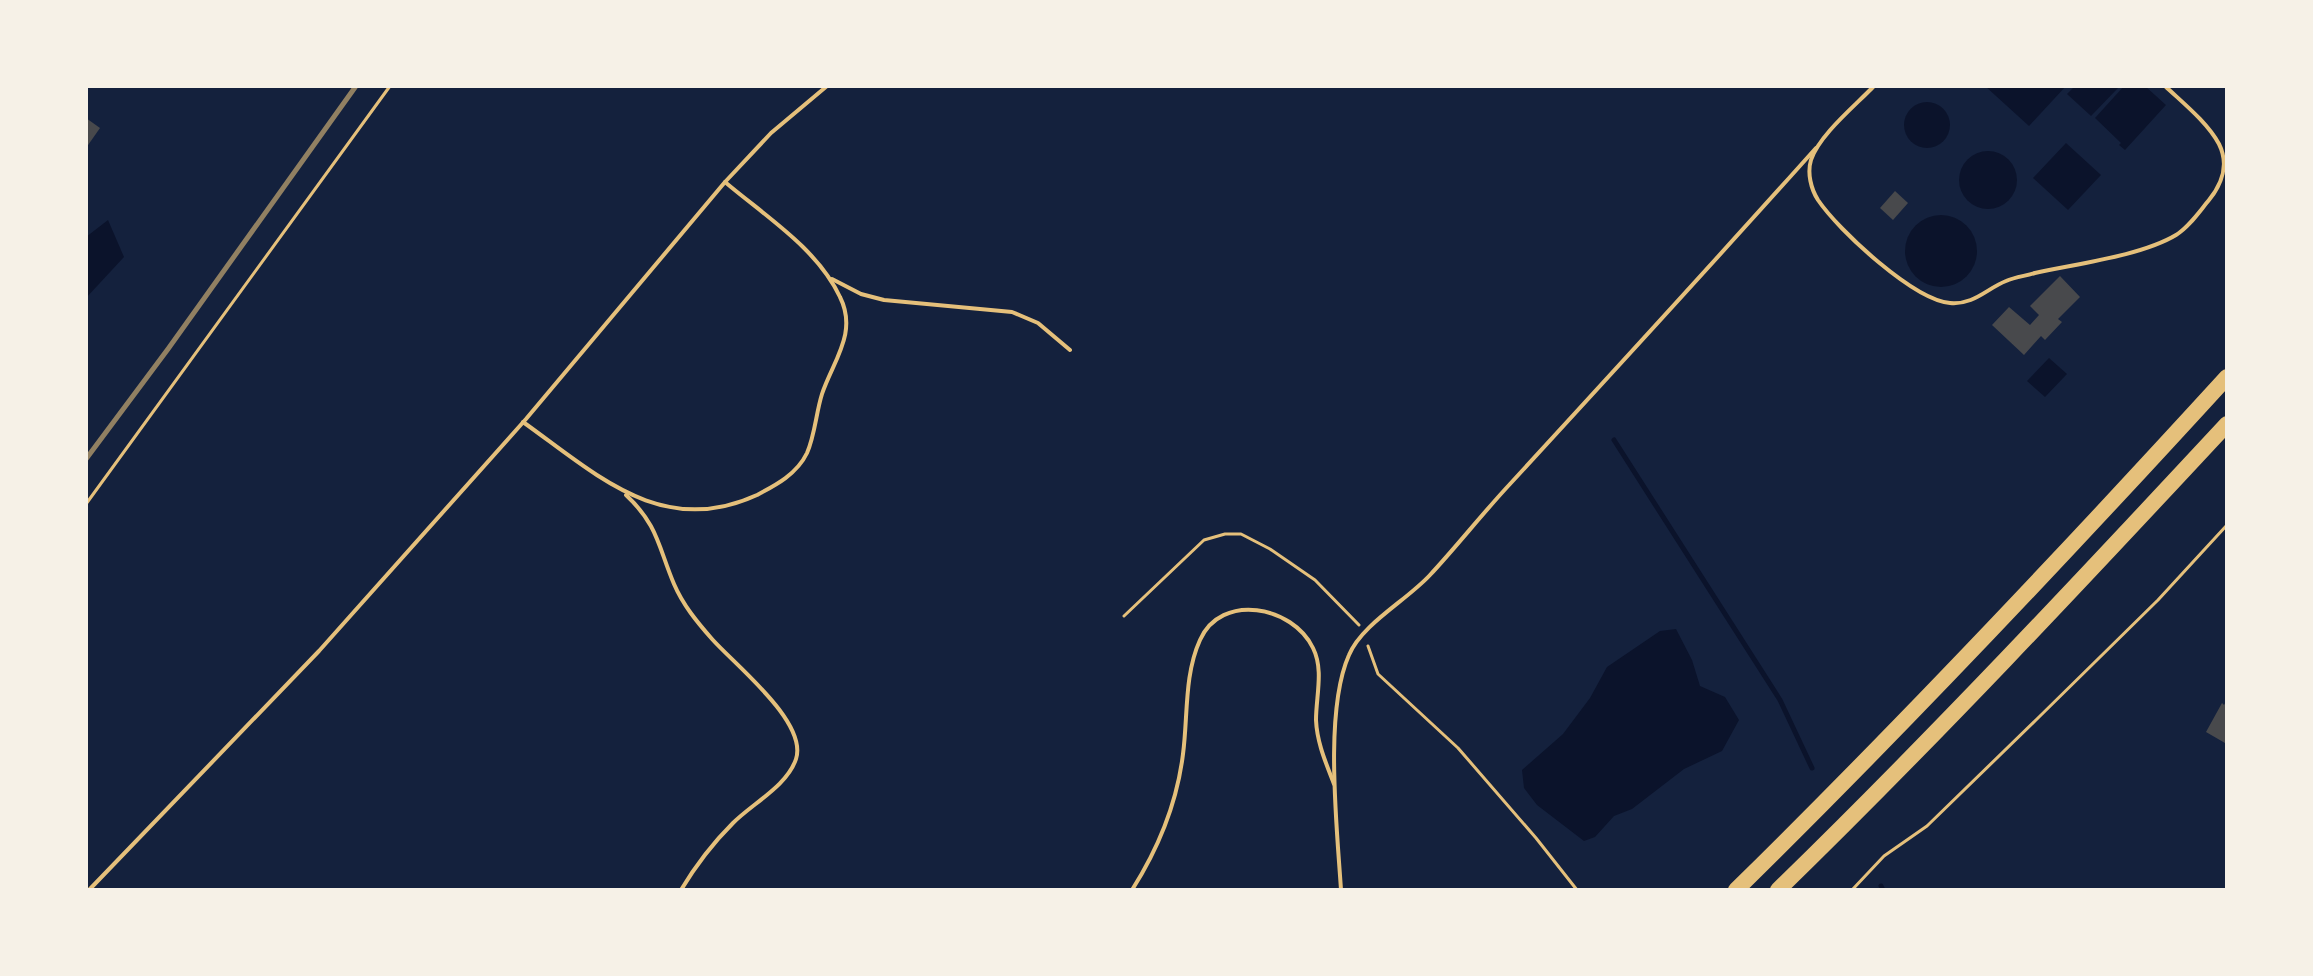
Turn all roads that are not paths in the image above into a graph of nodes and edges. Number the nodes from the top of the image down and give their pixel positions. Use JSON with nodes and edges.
{"nodes":[{"id":1,"x":827,"y":86,"type":"edge"},
{"id":2,"x":1874,"y":86,"type":"edge"},
{"id":3,"x":2165,"y":86,"type":"edge"},
{"id":4,"x":1816,"y":148,"type":"junction"},
{"id":5,"x":725,"y":182,"type":"junction"},
{"id":6,"x":830,"y":278,"type":"junction"},
{"id":7,"x":1070,"y":350,"type":"dead end"},
{"id":8,"x":2227,"y":377,"type":"edge"},
{"id":9,"x":523,"y":422,"type":"junction"},
{"id":10,"x":2227,"y":424,"type":"edge"},
{"id":11,"x":621,"y":491,"type":"junction"},
{"id":12,"x":1336,"y":794,"type":"junction"},
{"id":13,"x":89,"y":890,"type":"edge"},
{"id":14,"x":681,"y":890,"type":"edge"},
{"id":15,"x":1132,"y":890,"type":"edge"},
{"id":16,"x":1341,"y":890,"type":"edge"},
{"id":17,"x":1736,"y":890,"type":"edge"},
{"id":18,"x":1778,"y":890,"type":"edge"}],
"edges":[{"from":1,"to":5,"type":"lane"},
{"from":2,"to":4,"type":"lane"},
{"from":3,"to":4,"type":"lane"},
{"from":4,"to":12,"type":"lane"},
{"from":5,"to":6,"type":"lane"},
{"from":5,"to":9,"type":"lane"},
{"from":6,"to":7,"type":"lane"},
{"from":6,"to":11,"type":"lane"},
{"from":8,"to":17,"type":"highway"},
{"from":9,"to":11,"type":"lane"},
{"from":9,"to":13,"type":"lane"},
{"from":10,"to":18,"type":"highway"},
{"from":11,"to":14,"type":"lane"},
{"from":12,"to":15,"type":"lane"},
{"from":12,"to":16,"type":"lane"}]}
